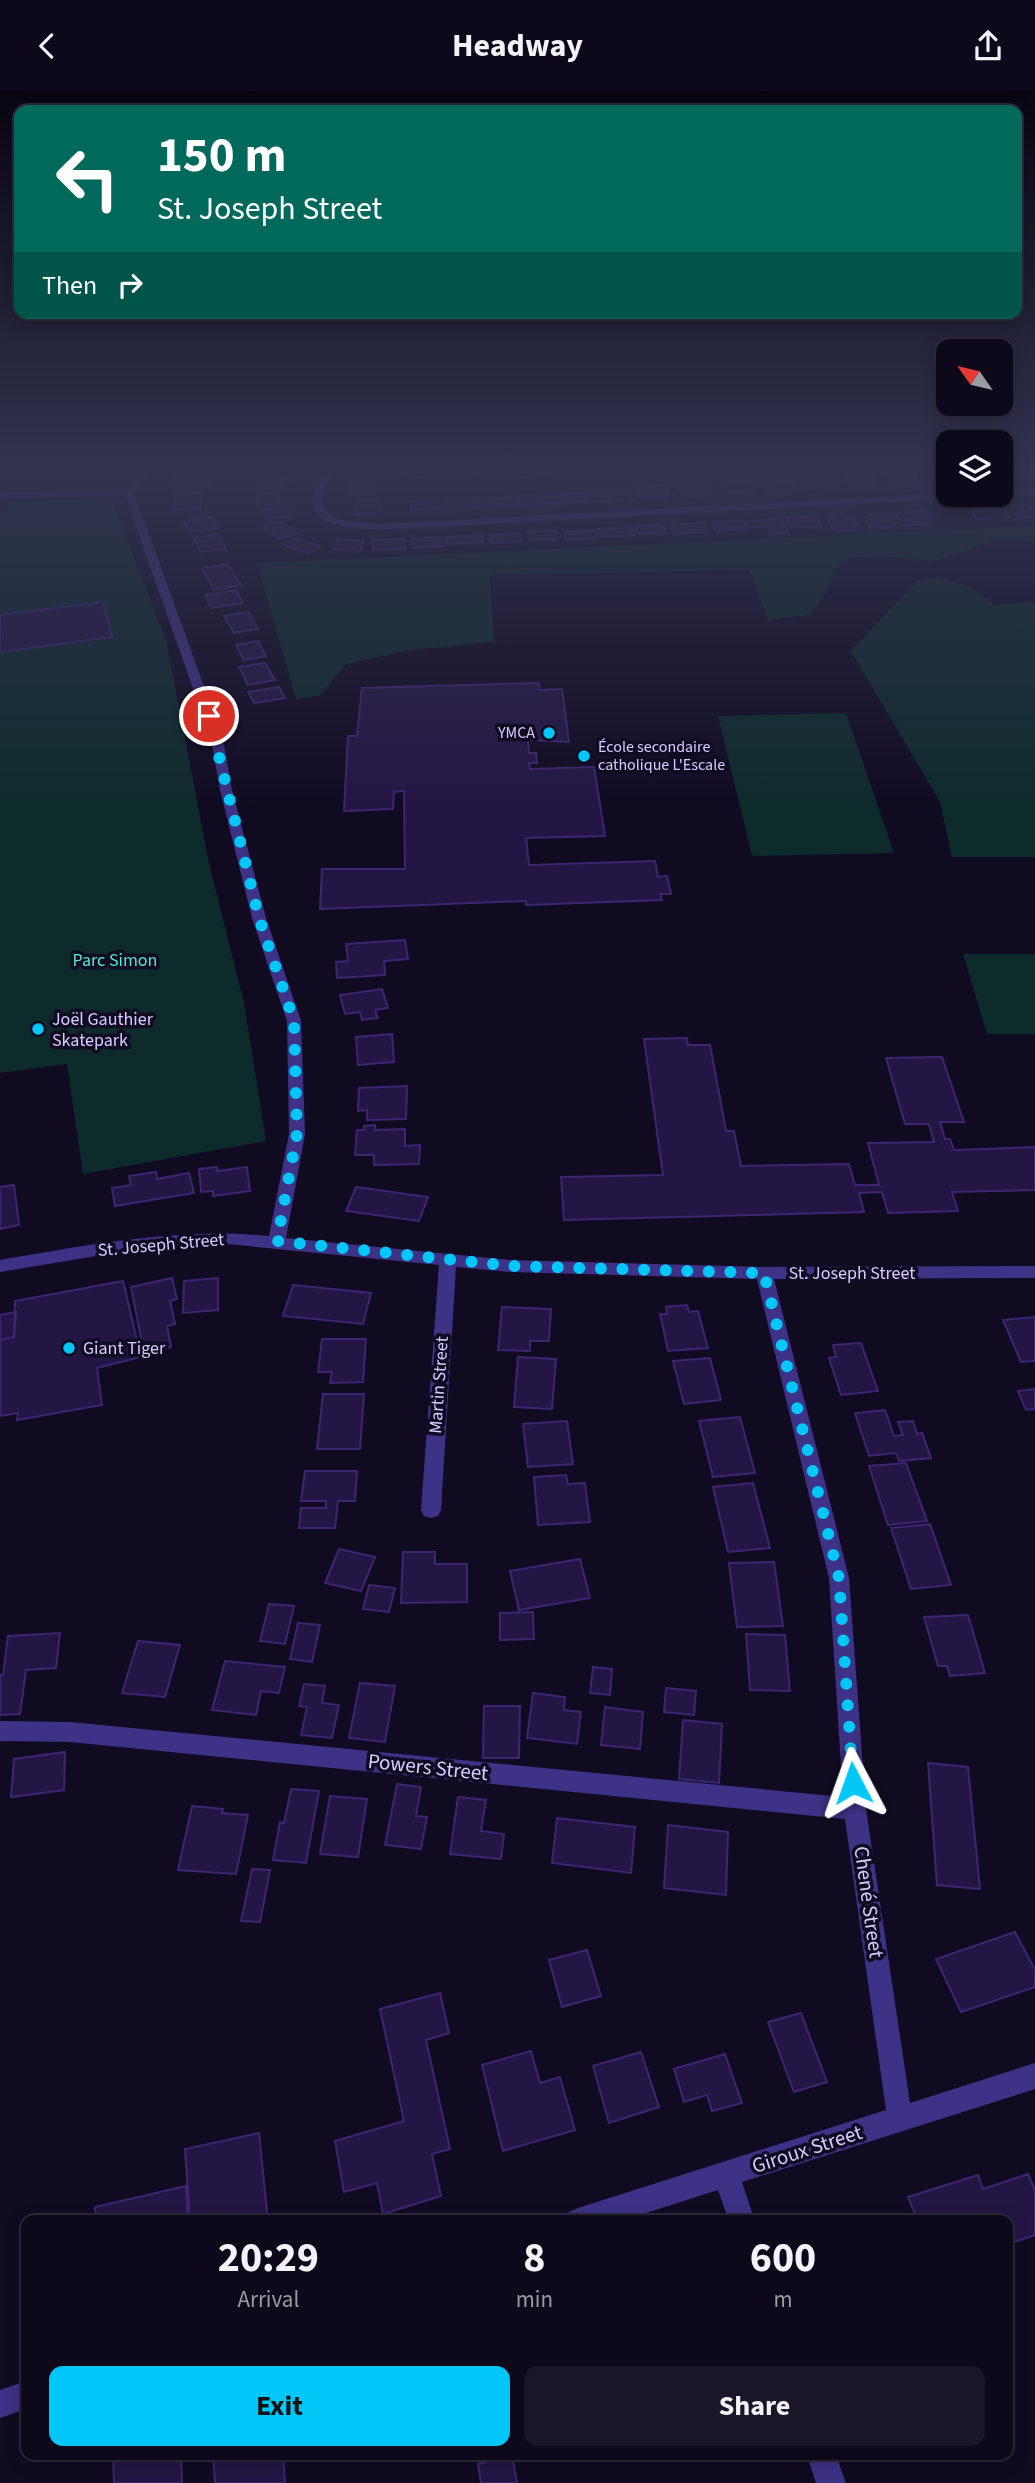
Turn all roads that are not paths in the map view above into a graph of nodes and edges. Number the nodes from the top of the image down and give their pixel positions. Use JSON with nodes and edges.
{"nodes":[{"id":1,"x":163,"y":583,"type":"edge"},
{"id":2,"x":277,"y":1241,"type":"junction"},
{"id":3,"x":447,"y":1261,"type":"junction"},
{"id":4,"x":0,"y":1266,"type":"edge"},
{"id":5,"x":1035,"y":1272,"type":"edge"},
{"id":6,"x":764,"y":1273,"type":"junction"},
{"id":7,"x":431,"y":1510,"type":"dead end"},
{"id":8,"x":0,"y":1731,"type":"edge"},
{"id":9,"x":855,"y":1808,"type":"junction"},
{"id":10,"x":1035,"y":2076,"type":"edge"},
{"id":11,"x":900,"y":2119,"type":"junction"},
{"id":12,"x":726,"y":2174,"type":"junction"},
{"id":13,"x":597,"y":2215,"type":"edge"},
{"id":14,"x":740,"y":2215,"type":"edge"},
{"id":15,"x":21,"y":2397,"type":"edge"},
{"id":16,"x":0,"y":2404,"type":"edge"},
{"id":17,"x":823,"y":2460,"type":"edge"},
{"id":18,"x":831,"y":2483,"type":"edge"}],
"edges":[{"from":1,"to":2,"type":"street"},
{"from":2,"to":3,"type":"street","name":"St. Joseph Street"},
{"from":2,"to":4,"type":"street","name":"St. Joseph Street"},
{"from":3,"to":6,"type":"street","name":"St. Joseph Street"},
{"from":3,"to":7,"type":"street","name":"Martin Street"},
{"from":5,"to":6,"type":"street","name":"St. Joseph Street"},
{"from":6,"to":9,"type":"street","name":"Chené Street"},
{"from":8,"to":9,"type":"street","name":"Powers Street"},
{"from":9,"to":11,"type":"street","name":"Chené Street"},
{"from":10,"to":11,"type":"street","name":"Giroux Street"},
{"from":11,"to":12,"type":"street","name":"Giroux Street"},
{"from":12,"to":13,"type":"street","name":"Giroux Street"},
{"from":12,"to":14,"type":"street"},
{"from":15,"to":16,"type":"street"},
{"from":17,"to":18,"type":"street"}]}
